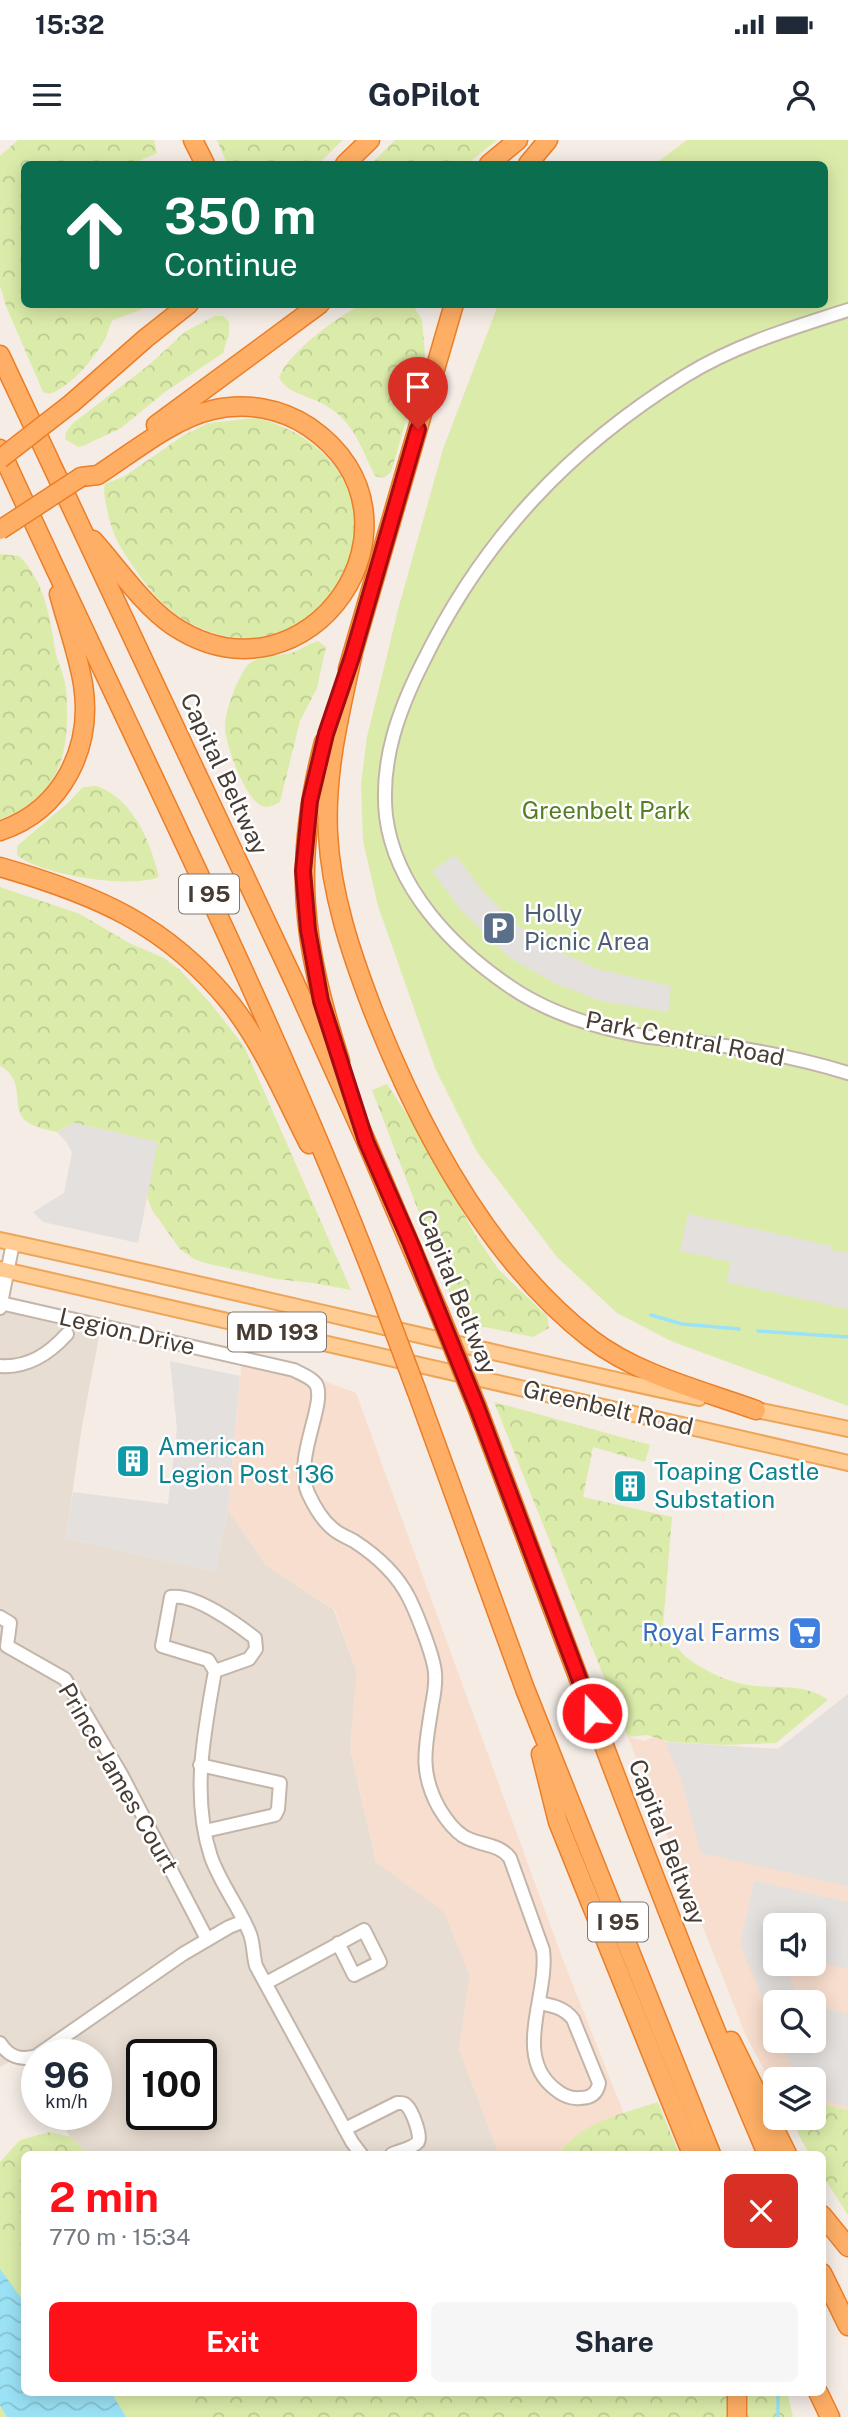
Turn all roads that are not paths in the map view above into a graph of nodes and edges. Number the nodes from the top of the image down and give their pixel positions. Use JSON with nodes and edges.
{"nodes":[{"id":1,"x":193,"y":140,"type":"edge"},
{"id":2,"x":370,"y":140,"type":"edge"},
{"id":3,"x":518,"y":140,"type":"edge"},
{"id":4,"x":548,"y":140,"type":"edge"},
{"id":5,"x":204,"y":161,"type":"edge"},
{"id":6,"x":348,"y":161,"type":"edge"},
{"id":7,"x":493,"y":161,"type":"edge"},
{"id":8,"x":530,"y":161,"type":"edge"},
{"id":9,"x":172,"y":308,"type":"edge"},
{"id":10,"x":185,"y":308,"type":"edge"},
{"id":11,"x":315,"y":308,"type":"edge"},
{"id":12,"x":453,"y":308,"type":"edge"},
{"id":13,"x":848,"y":310,"type":"edge"},
{"id":14,"x":0,"y":338,"type":"edge"},
{"id":15,"x":146,"y":338,"type":"junction"},
{"id":16,"x":0,"y":355,"type":"edge"},
{"id":17,"x":22,"y":400,"type":"junction"},
{"id":18,"x":0,"y":449,"type":"edge"},
{"id":19,"x":0,"y":460,"type":"edge"},
{"id":20,"x":80,"y":477,"type":"junction"},
{"id":21,"x":19,"y":491,"type":"junction"},
{"id":22,"x":80,"y":524,"type":"junction"},
{"id":23,"x":0,"y":530,"type":"edge"},
{"id":24,"x":48,"y":554,"type":"junction"},
{"id":25,"x":352,"y":657,"type":"junction"},
{"id":26,"x":0,"y":831,"type":"edge"},
{"id":27,"x":0,"y":867,"type":"edge"},
{"id":28,"x":848,"y":1073,"type":"edge"},
{"id":29,"x":366,"y":1141,"type":"junction"},
{"id":30,"x":360,"y":1239,"type":"junction"},
{"id":31,"x":6,"y":1241,"type":"edge"},
{"id":32,"x":4,"y":1270,"type":"edge"},
{"id":33,"x":1,"y":1306,"type":"edge"},
{"id":34,"x":67,"y":1334,"type":"dead end"},
{"id":35,"x":0,"y":1366,"type":"edge"},
{"id":36,"x":756,"y":1410,"type":"junction"},
{"id":37,"x":848,"y":1429,"type":"edge"},
{"id":38,"x":848,"y":1463,"type":"edge"},
{"id":39,"x":0,"y":1617,"type":"edge"},
{"id":40,"x":215,"y":1671,"type":"junction"},
{"id":41,"x":525,"y":1689,"type":"junction"},
{"id":42,"x":200,"y":1765,"type":"junction"},
{"id":43,"x":205,"y":1831,"type":"junction"},
{"id":44,"x":650,"y":1866,"type":"junction"},
{"id":45,"x":244,"y":1921,"type":"junction"},
{"id":46,"x":207,"y":1939,"type":"junction"},
{"id":47,"x":338,"y":1943,"type":"junction"},
{"id":48,"x":266,"y":1983,"type":"junction"},
{"id":49,"x":540,"y":2003,"type":"junction"},
{"id":50,"x":61,"y":2039,"type":"edge"},
{"id":51,"x":2,"y":2046,"type":"edge"},
{"id":52,"x":21,"y":2058,"type":"edge"},
{"id":53,"x":345,"y":2129,"type":"junction"},
{"id":54,"x":359,"y":2151,"type":"edge"},
{"id":55,"x":400,"y":2151,"type":"edge"},
{"id":56,"x":691,"y":2151,"type":"edge"},
{"id":57,"x":710,"y":2151,"type":"edge"},
{"id":58,"x":766,"y":2151,"type":"edge"},
{"id":59,"x":786,"y":2151,"type":"edge"},
{"id":60,"x":826,"y":2220,"type":"edge"},
{"id":61,"x":848,"y":2247,"type":"edge"},
{"id":62,"x":826,"y":2281,"type":"edge"},
{"id":63,"x":848,"y":2326,"type":"edge"},
{"id":64,"x":737,"y":2396,"type":"edge"},
{"id":65,"x":820,"y":2396,"type":"edge"},
{"id":66,"x":737,"y":2417,"type":"edge"},
{"id":67,"x":830,"y":2417,"type":"edge"}],
"edges":[{"from":1,"to":5,"type":"highway"},
{"from":2,"to":6,"type":"highway"},
{"from":3,"to":7,"type":"highway"},
{"from":4,"to":8,"type":"highway"},
{"from":9,"to":15,"type":"highway"},
{"from":10,"to":15,"type":"highway"},
{"from":11,"to":20,"type":"highway"},
{"from":12,"to":25,"type":"highway"},
{"from":13,"to":28,"type":"street","name":"Park Central Road"},
{"from":14,"to":17,"type":"highway"},
{"from":15,"to":19,"type":"highway","bridge":true},
{"from":16,"to":17,"type":"highway","name":"Capital Beltway","number":"I 95"},
{"from":17,"to":22,"type":"highway","name":"Capital Beltway","number":"I 95"},
{"from":18,"to":21,"type":"highway","number":"I 95"},
{"from":19,"to":21,"type":"highway"},
{"from":20,"to":22,"type":"highway"},
{"from":20,"to":23,"type":"highway","bridge":true},
{"from":21,"to":24,"type":"highway","number":"I 95"},
{"from":22,"to":29,"type":"highway","name":"Capital Beltway","number":"I 95"},
{"from":24,"to":26,"type":"highway"},
{"from":24,"to":30,"type":"highway","number":"I 95"},
{"from":25,"to":29,"type":"highway"},
{"from":25,"to":36,"type":"highway"},
{"from":27,"to":30,"type":"highway"},
{"from":29,"to":44,"type":"highway","name":"Capital Beltway","number":"I 95","bridge":true},
{"from":30,"to":41,"type":"highway","number":"I 95","bridge":true},
{"from":31,"to":32,"type":"street"},
{"from":31,"to":36,"type":"main road","name":"Greenbelt Road","number":"MD 193"},
{"from":32,"to":33,"type":"street"},
{"from":32,"to":38,"type":"main road","name":"Greenbelt Road","number":"MD 193"},
{"from":33,"to":49,"type":"street","name":"Legion Drive"},
{"from":34,"to":35,"type":"street"},
{"from":36,"to":37,"type":"main road","name":"Greenbelt Road","number":"MD 193"},
{"from":39,"to":46,"type":"street","name":"Prince James Court"},
{"from":40,"to":40,"type":"street"},
{"from":40,"to":42,"type":"street"},
{"from":41,"to":56,"type":"highway"},
{"from":41,"to":57,"type":"highway","number":"I 95"},
{"from":42,"to":43,"type":"street"},
{"from":42,"to":43,"type":"street"},
{"from":43,"to":45,"type":"street"},
{"from":44,"to":58,"type":"highway","name":"Capital Beltway","number":"I 95"},
{"from":44,"to":59,"type":"highway"},
{"from":45,"to":46,"type":"street"},
{"from":45,"to":48,"type":"street"},
{"from":46,"to":50,"type":"street"},
{"from":47,"to":47,"type":"street"},
{"from":47,"to":48,"type":"street"},
{"from":48,"to":53,"type":"street"},
{"from":49,"to":49,"type":"street"},
{"from":51,"to":52,"type":"street"},
{"from":53,"to":54,"type":"street"},
{"from":53,"to":55,"type":"street"},
{"from":60,"to":61,"type":"highway"},
{"from":62,"to":63,"type":"highway"},
{"from":64,"to":66,"type":"highway"},
{"from":65,"to":67,"type":"highway"}]}
